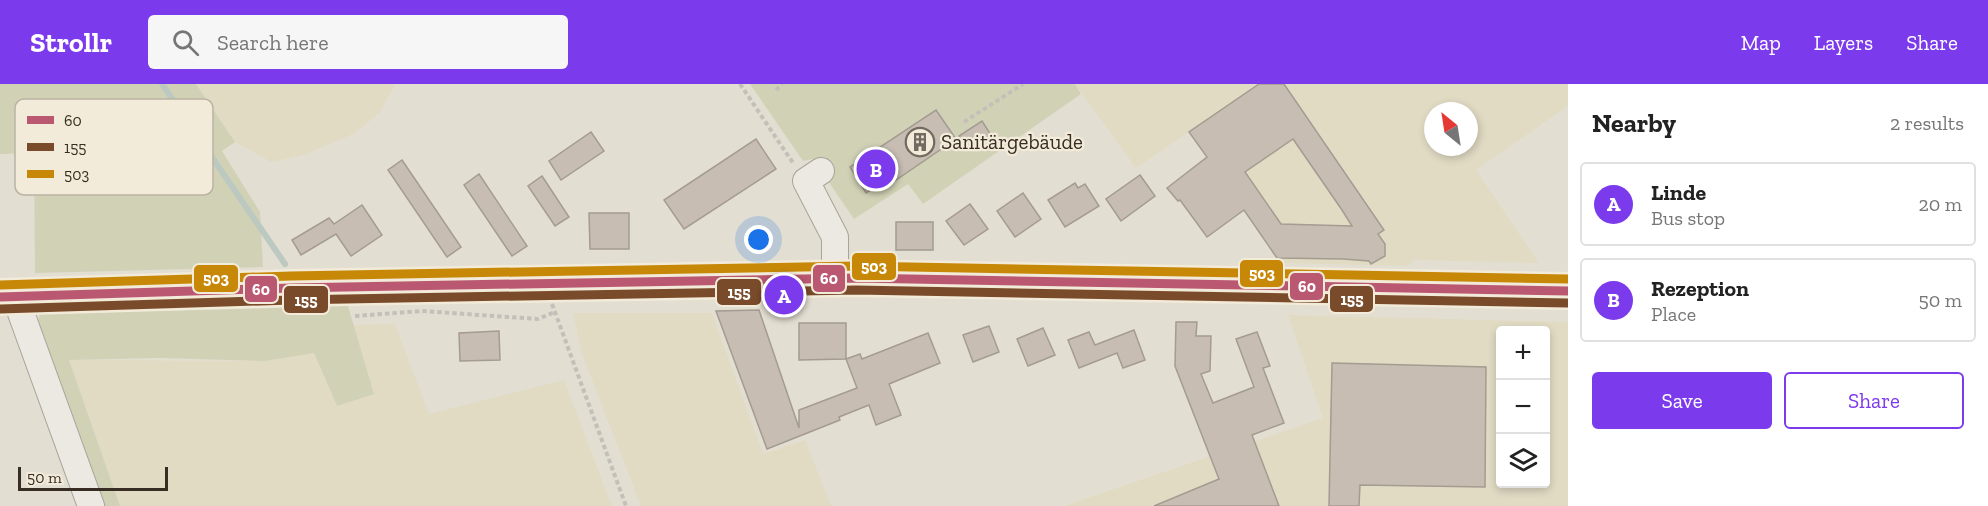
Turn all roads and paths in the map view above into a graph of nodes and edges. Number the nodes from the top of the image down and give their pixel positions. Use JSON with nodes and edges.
{"nodes":[{"id":1,"x":740,"y":84,"type":"edge"},
{"id":2,"x":783,"y":84,"type":"edge"},
{"id":3,"x":1023,"y":84,"type":"edge"},
{"id":4,"x":776,"y":90,"type":"dead end"},
{"id":5,"x":964,"y":123,"type":"dead end"},
{"id":6,"x":814,"y":176,"type":"joint"},
{"id":7,"x":835,"y":278,"type":"junction"},
{"id":8,"x":549,"y":283,"type":"junction"},
{"id":9,"x":1568,"y":291,"type":"edge"},
{"id":10,"x":9,"y":297,"type":"edge"},
{"id":11,"x":555,"y":312,"type":"junction"},
{"id":12,"x":355,"y":316,"type":"dead end"},
{"id":13,"x":92,"y":506,"type":"edge"},
{"id":14,"x":626,"y":506,"type":"edge"}],
"edges":[{"from":1,"to":6,"type":"path"},
{"from":2,"to":4,"type":"path"},
{"from":3,"to":5,"type":"path"},
{"from":6,"to":7,"type":"street"},
{"from":7,"to":8,"type":"street"},
{"from":7,"to":9,"type":"street"},
{"from":8,"to":10,"type":"street"},
{"from":8,"to":11,"type":"path"},
{"from":10,"to":13,"type":"street"},
{"from":11,"to":12,"type":"path"},
{"from":11,"to":14,"type":"path"}]}
